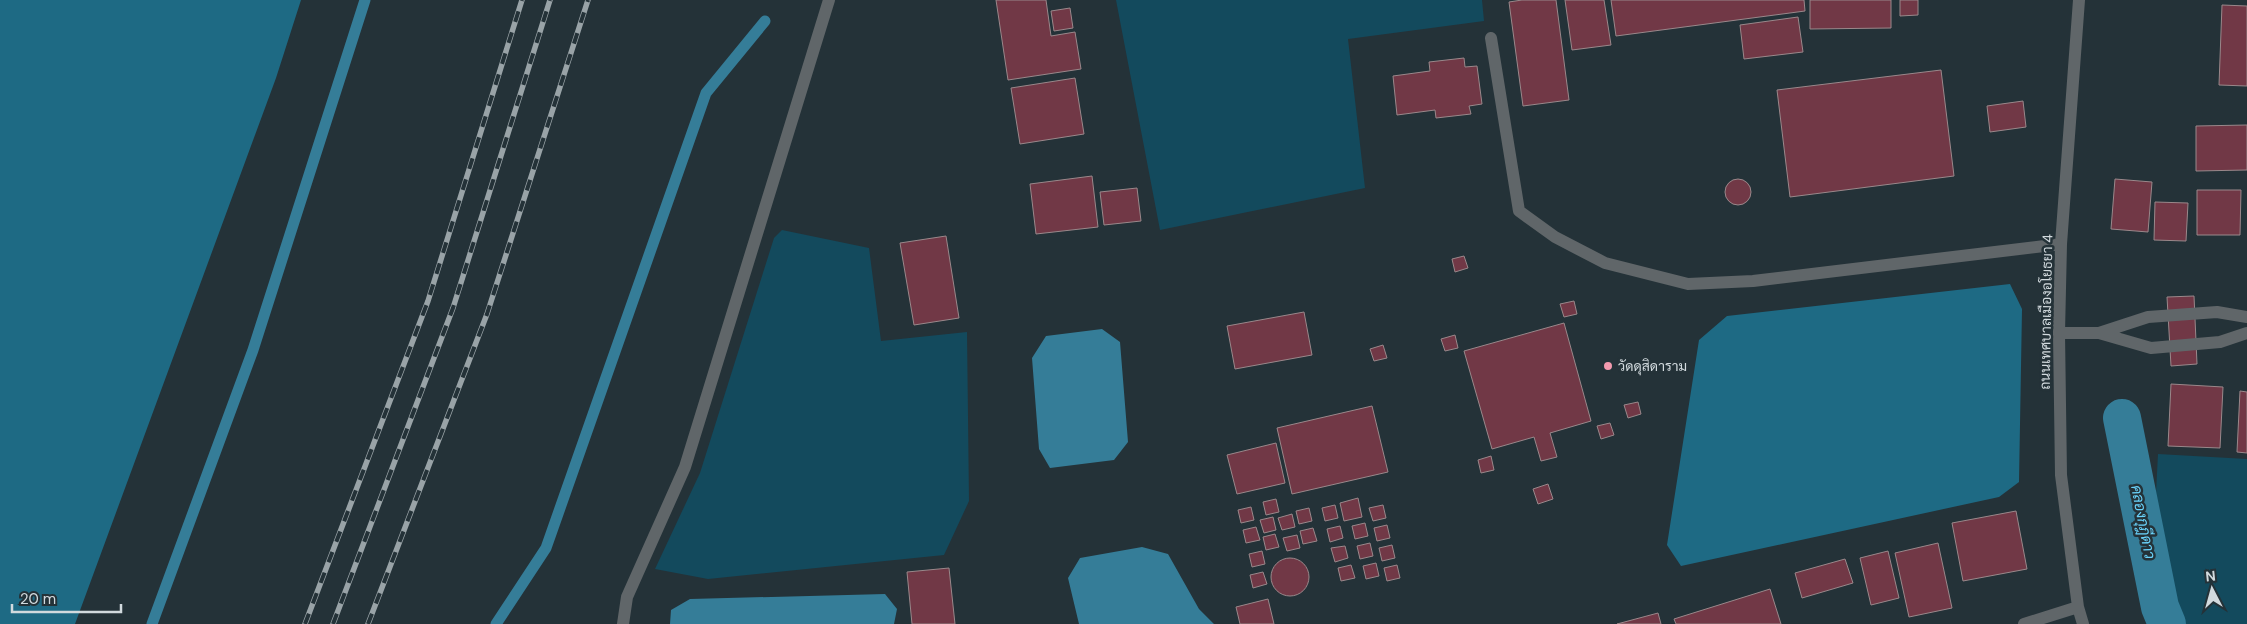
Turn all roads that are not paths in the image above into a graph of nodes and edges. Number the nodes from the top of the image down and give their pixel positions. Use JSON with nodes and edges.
{"nodes":[{"id":1,"x":829,"y":0,"type":"edge"},
{"id":2,"x":2079,"y":0,"type":"edge"},
{"id":3,"x":1491,"y":38,"type":"dead end"},
{"id":4,"x":2061,"y":244,"type":"junction"},
{"id":5,"x":2247,"y":317,"type":"edge"},
{"id":6,"x":2059,"y":333,"type":"junction"},
{"id":7,"x":2099,"y":333,"type":"junction"},
{"id":8,"x":2247,"y":333,"type":"edge"},
{"id":9,"x":2078,"y":607,"type":"junction"},
{"id":10,"x":623,"y":624,"type":"edge"},
{"id":11,"x":2024,"y":624,"type":"edge"},
{"id":12,"x":2083,"y":624,"type":"edge"}],
"edges":[{"from":1,"to":10,"type":"street"},
{"from":2,"to":4,"type":"street","name":"ถนนเทศบาลเมืองอโยธยา 4"},
{"from":3,"to":4,"type":"street"},
{"from":4,"to":6,"type":"street","name":"ถนนเทศบาลเมืองอโยธยา 4"},
{"from":5,"to":7,"type":"street"},
{"from":6,"to":7,"type":"street"},
{"from":6,"to":9,"type":"street","name":"ถนนเทศบาลเมืองอโยธยา 4"},
{"from":7,"to":8,"type":"street"},
{"from":9,"to":11,"type":"street"},
{"from":9,"to":12,"type":"street","name":"ถนนเทศบาลเมืองอโยธยา 4"}]}
